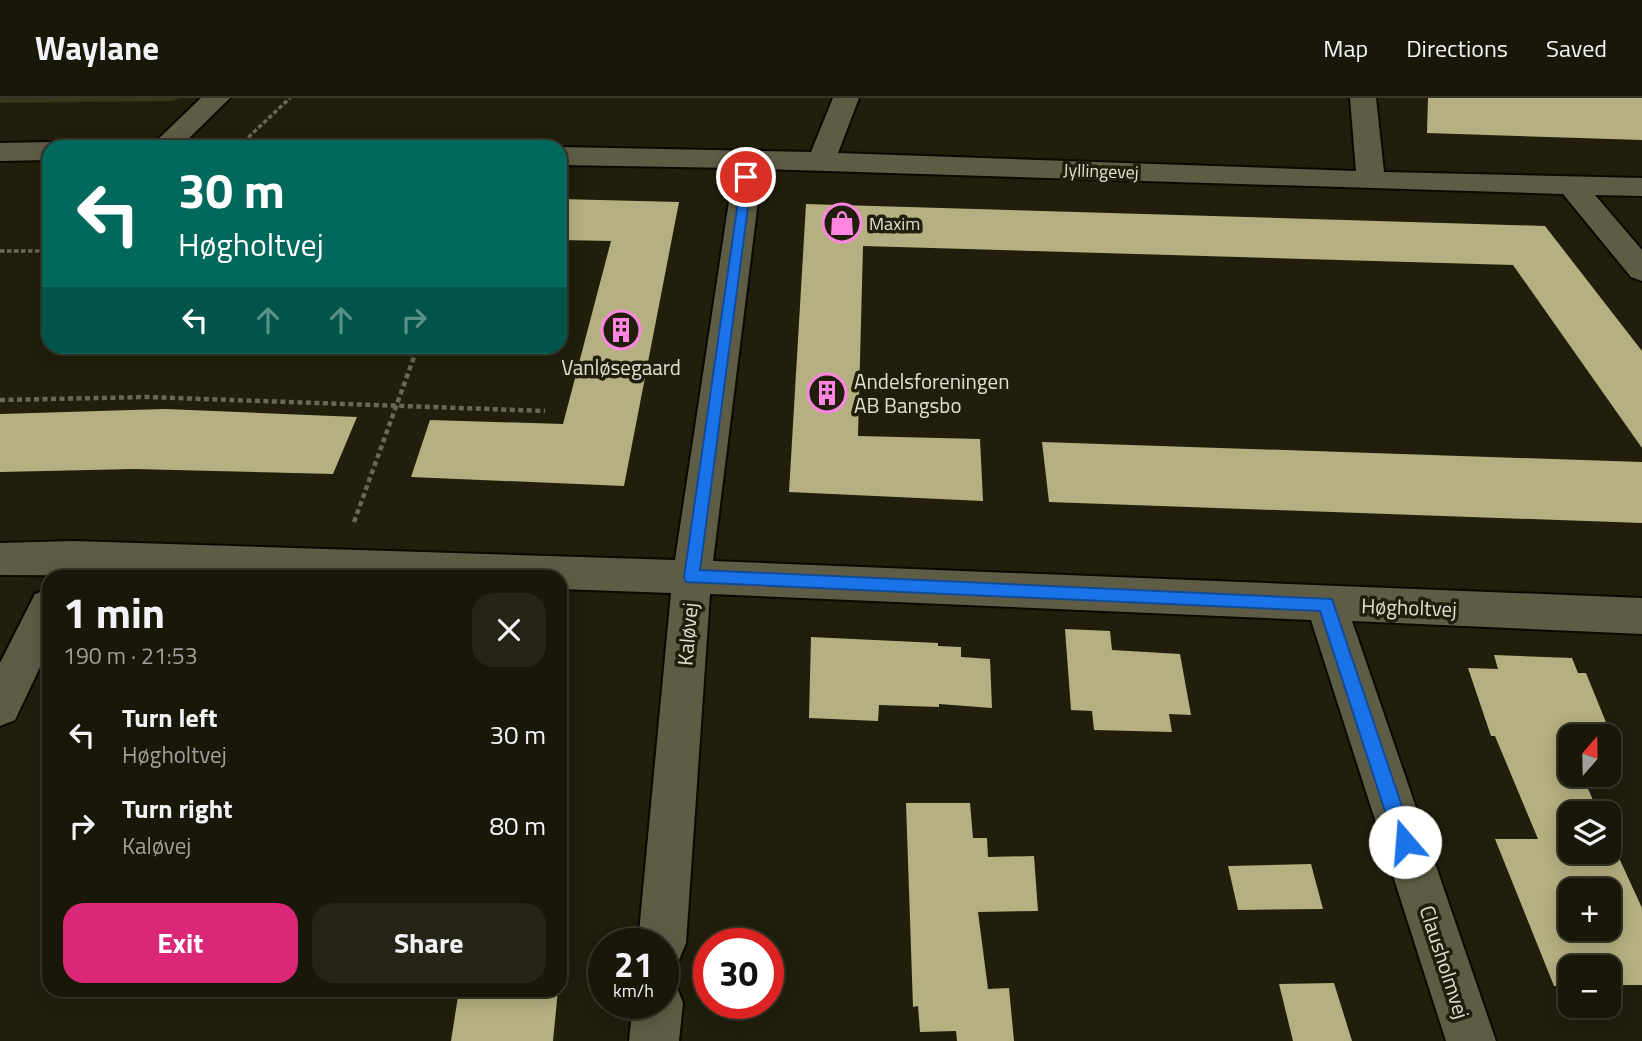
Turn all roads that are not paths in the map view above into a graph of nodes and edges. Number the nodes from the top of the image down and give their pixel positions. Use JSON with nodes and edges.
{"nodes":[{"id":1,"x":217,"y":98,"type":"edge"},
{"id":2,"x":846,"y":98,"type":"edge"},
{"id":3,"x":1363,"y":98,"type":"edge"},
{"id":4,"x":172,"y":140,"type":"edge"},
{"id":5,"x":42,"y":151,"type":"edge"},
{"id":6,"x":0,"y":152,"type":"edge"},
{"id":7,"x":567,"y":156,"type":"edge"},
{"id":8,"x":749,"y":159,"type":"junction"},
{"id":9,"x":821,"y":161,"type":"junction"},
{"id":10,"x":1371,"y":181,"type":"junction"},
{"id":11,"x":1642,"y":187,"type":"edge"},
{"id":12,"x":1573,"y":188,"type":"junction"},
{"id":13,"x":1642,"y":270,"type":"edge"},
{"id":14,"x":0,"y":559,"type":"edge"},
{"id":15,"x":68,"y":567,"type":"edge"},
{"id":16,"x":467,"y":570,"type":"edge"},
{"id":17,"x":567,"y":573,"type":"edge"},
{"id":18,"x":692,"y":577,"type":"junction"},
{"id":19,"x":1326,"y":604,"type":"junction"},
{"id":20,"x":1642,"y":616,"type":"edge"},
{"id":21,"x":42,"y":620,"type":"edge"},
{"id":22,"x":0,"y":706,"type":"edge"},
{"id":23,"x":663,"y":928,"type":"edge"},
{"id":24,"x":656,"y":1019,"type":"edge"},
{"id":25,"x":654,"y":1041,"type":"edge"},
{"id":26,"x":1471,"y":1041,"type":"edge"}],
"edges":[{"from":1,"to":4,"type":"street"},
{"from":2,"to":9,"type":"street"},
{"from":3,"to":10,"type":"street"},
{"from":5,"to":6,"type":"street"},
{"from":7,"to":8,"type":"street","name":"Jyllingevej"},
{"from":8,"to":9,"type":"street","name":"Jyllingevej"},
{"from":8,"to":18,"type":"street","name":"Kaløvej"},
{"from":9,"to":10,"type":"street","name":"Jyllingevej"},
{"from":10,"to":12,"type":"street","name":"Jyllingevej"},
{"from":11,"to":12,"type":"street","name":"Jyllingevej"},
{"from":12,"to":13,"type":"street"},
{"from":14,"to":15,"type":"street","name":"Høgholtvej"},
{"from":15,"to":16,"type":"street","name":"Høgholtvej"},
{"from":17,"to":18,"type":"street","name":"Høgholtvej"},
{"from":18,"to":19,"type":"street","name":"Høgholtvej"},
{"from":18,"to":23,"type":"street","name":"Kaløvej"},
{"from":19,"to":20,"type":"street","name":"Høgholtvej"},
{"from":19,"to":26,"type":"street","name":"Clausholmvej"},
{"from":21,"to":22,"type":"street"},
{"from":24,"to":25,"type":"street"}]}
